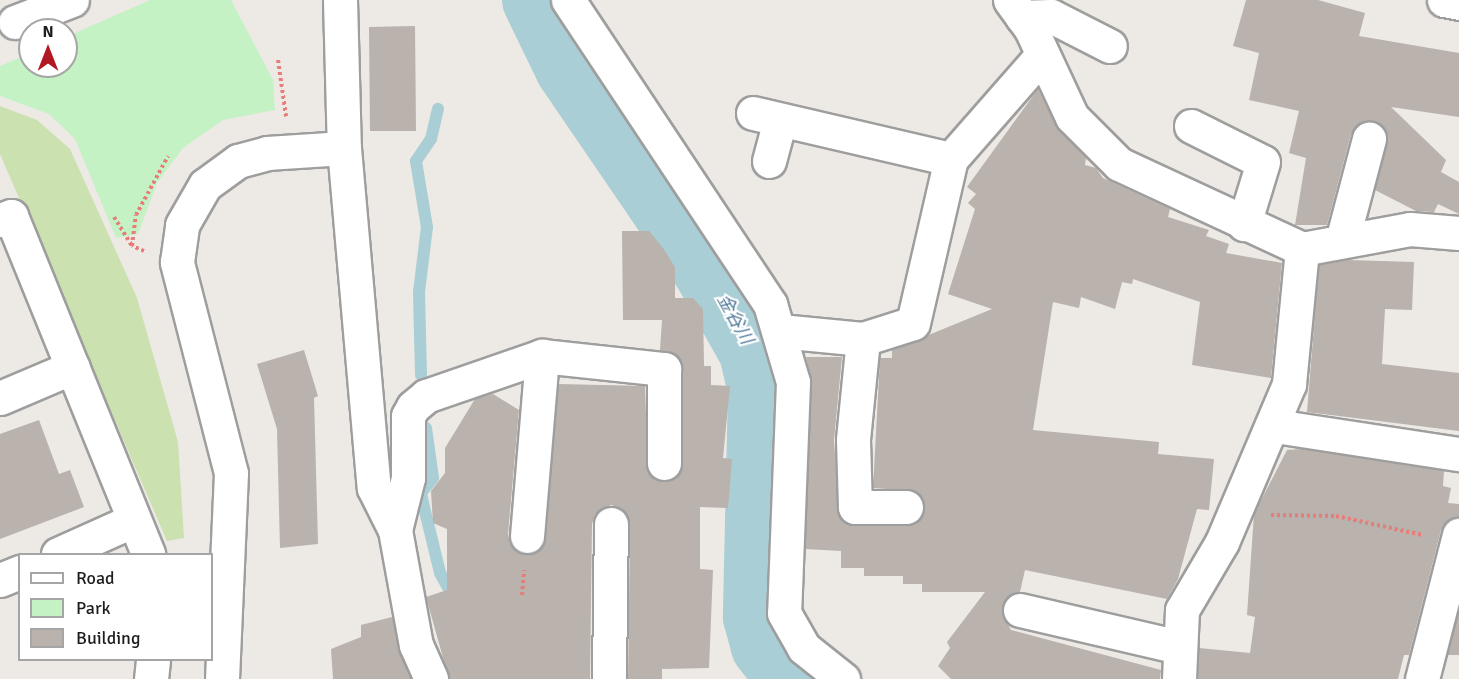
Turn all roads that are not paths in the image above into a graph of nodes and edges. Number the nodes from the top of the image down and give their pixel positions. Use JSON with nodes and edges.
{"nodes":[{"id":1,"x":72,"y":0,"type":"edge"},
{"id":2,"x":340,"y":0,"type":"edge"},
{"id":3,"x":568,"y":0,"type":"edge"},
{"id":4,"x":1444,"y":0,"type":"edge"},
{"id":5,"x":1459,"y":3,"type":"edge"},
{"id":6,"x":1023,"y":6,"type":"edge"},
{"id":7,"x":15,"y":22,"type":"dead end"},
{"id":8,"x":1110,"y":46,"type":"dead end"},
{"id":9,"x":1042,"y":55,"type":"junction"},
{"id":10,"x":1191,"y":126,"type":"dead end"},
{"id":11,"x":1369,"y":139,"type":"dead end"},
{"id":12,"x":344,"y":148,"type":"junction"},
{"id":13,"x":951,"y":159,"type":"junction"},
{"id":14,"x":769,"y":161,"type":"dead end"},
{"id":15,"x":0,"y":220,"type":"edge"},
{"id":16,"x":1244,"y":224,"type":"junction"},
{"id":17,"x":1459,"y":233,"type":"edge"},
{"id":18,"x":1342,"y":241,"type":"junction"},
{"id":19,"x":1302,"y":249,"type":"junction"},
{"id":20,"x":780,"y":332,"type":"junction"},
{"id":21,"x":863,"y":339,"type":"junction"},
{"id":22,"x":542,"y":356,"type":"junction"},
{"id":23,"x":73,"y":367,"type":"junction"},
{"id":24,"x":0,"y":398,"type":"edge"},
{"id":25,"x":1275,"y":426,"type":"junction"},
{"id":26,"x":1459,"y":454,"type":"edge"},
{"id":27,"x":664,"y":463,"type":"dead end"},
{"id":28,"x":906,"y":507,"type":"dead end"},
{"id":29,"x":134,"y":520,"type":"junction"},
{"id":30,"x":611,"y":524,"type":"dead end"},
{"id":31,"x":395,"y":531,"type":"junction"},
{"id":32,"x":527,"y":536,"type":"dead end"},
{"id":33,"x":1458,"y":539,"type":"edge"},
{"id":34,"x":62,"y":553,"type":"edge"},
{"id":35,"x":147,"y":553,"type":"edge"},
{"id":36,"x":18,"y":573,"type":"edge"},
{"id":37,"x":0,"y":580,"type":"edge"},
{"id":38,"x":1020,"y":610,"type":"dead end"},
{"id":39,"x":1179,"y":647,"type":"junction"},
{"id":40,"x":153,"y":661,"type":"edge"},
{"id":41,"x":152,"y":679,"type":"edge"},
{"id":42,"x":222,"y":679,"type":"edge"},
{"id":43,"x":431,"y":679,"type":"edge"},
{"id":44,"x":609,"y":679,"type":"edge"},
{"id":45,"x":843,"y":679,"type":"edge"},
{"id":46,"x":1179,"y":679,"type":"edge"},
{"id":47,"x":1422,"y":679,"type":"edge"}],
"edges":[{"from":1,"to":7,"type":"street"},
{"from":2,"to":12,"type":"street"},
{"from":3,"to":20,"type":"street"},
{"from":4,"to":5,"type":"street"},
{"from":6,"to":8,"type":"street"},
{"from":6,"to":9,"type":"street"},
{"from":9,"to":13,"type":"street"},
{"from":9,"to":16,"type":"street"},
{"from":10,"to":16,"type":"street"},
{"from":11,"to":18,"type":"street"},
{"from":12,"to":31,"type":"street"},
{"from":12,"to":42,"type":"street"},
{"from":13,"to":14,"type":"street"},
{"from":13,"to":21,"type":"street"},
{"from":15,"to":23,"type":"street"},
{"from":16,"to":19,"type":"street"},
{"from":17,"to":18,"type":"street"},
{"from":18,"to":19,"type":"street"},
{"from":19,"to":25,"type":"street"},
{"from":20,"to":21,"type":"street"},
{"from":20,"to":45,"type":"street"},
{"from":21,"to":28,"type":"street"},
{"from":22,"to":27,"type":"street"},
{"from":22,"to":31,"type":"street"},
{"from":22,"to":32,"type":"street"},
{"from":23,"to":24,"type":"street"},
{"from":23,"to":29,"type":"street"},
{"from":25,"to":26,"type":"street"},
{"from":25,"to":39,"type":"street"},
{"from":29,"to":34,"type":"street"},
{"from":29,"to":35,"type":"street"},
{"from":30,"to":44,"type":"street"},
{"from":31,"to":43,"type":"street"},
{"from":33,"to":47,"type":"street"},
{"from":36,"to":37,"type":"street"},
{"from":38,"to":39,"type":"street"},
{"from":39,"to":46,"type":"street"},
{"from":40,"to":41,"type":"street"}]}
